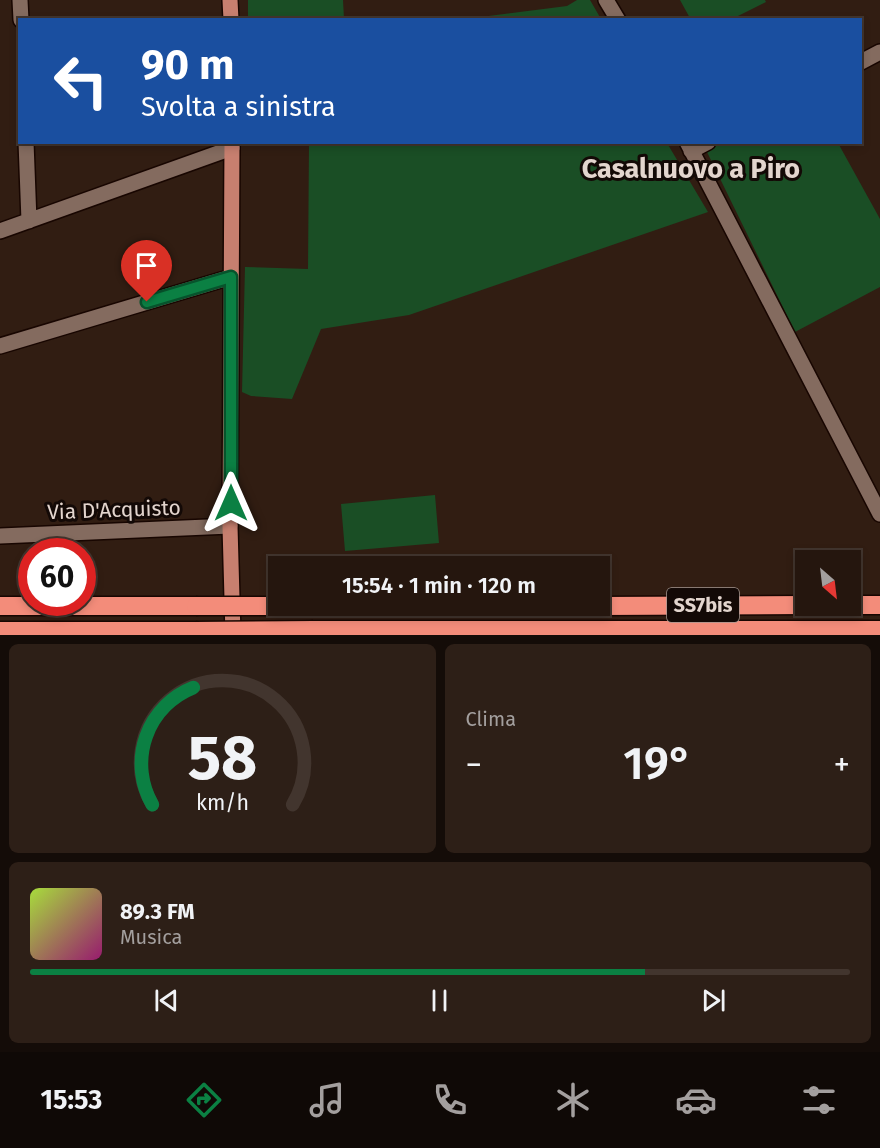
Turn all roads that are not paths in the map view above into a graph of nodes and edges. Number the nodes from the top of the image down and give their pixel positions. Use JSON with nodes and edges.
{"nodes":[{"id":1,"x":20,"y":0,"type":"edge"},
{"id":2,"x":230,"y":0,"type":"edge"},
{"id":3,"x":606,"y":0,"type":"edge"},
{"id":4,"x":21,"y":18,"type":"edge"},
{"id":5,"x":231,"y":18,"type":"edge"},
{"id":6,"x":617,"y":18,"type":"edge"},
{"id":7,"x":880,"y":52,"type":"edge"},
{"id":8,"x":862,"y":61,"type":"edge"},
{"id":9,"x":26,"y":144,"type":"edge"},
{"id":10,"x":232,"y":145,"type":"edge"},
{"id":11,"x":689,"y":147,"type":"edge"},
{"id":12,"x":29,"y":221,"type":"junction"},
{"id":13,"x":0,"y":231,"type":"edge"},
{"id":14,"x":231,"y":277,"type":"junction"},
{"id":15,"x":0,"y":346,"type":"edge"},
{"id":16,"x":880,"y":514,"type":"edge"},
{"id":17,"x":230,"y":526,"type":"junction"},
{"id":18,"x":0,"y":536,"type":"edge"},
{"id":19,"x":795,"y":605,"type":"edge"},
{"id":20,"x":861,"y":605,"type":"edge"},
{"id":21,"x":880,"y":605,"type":"edge"},
{"id":22,"x":0,"y":606,"type":"edge"},
{"id":23,"x":268,"y":606,"type":"edge"},
{"id":24,"x":610,"y":606,"type":"edge"},
{"id":25,"x":880,"y":630,"type":"edge"},
{"id":26,"x":0,"y":631,"type":"edge"},
{"id":27,"x":233,"y":635,"type":"edge"}],
"edges":[{"from":1,"to":4,"type":"street"},
{"from":2,"to":5,"type":"main road"},
{"from":3,"to":6,"type":"street"},
{"from":7,"to":8,"type":"street"},
{"from":9,"to":12,"type":"street"},
{"from":10,"to":12,"type":"street"},
{"from":10,"to":14,"type":"main road"},
{"from":11,"to":16,"type":"street"},
{"from":12,"to":13,"type":"street"},
{"from":14,"to":15,"type":"street"},
{"from":14,"to":17,"type":"main road"},
{"from":17,"to":18,"type":"street","name":"Via D'Acquisto"},
{"from":17,"to":27,"type":"main road"},
{"from":19,"to":24,"type":"highway","number":"SS7bis"},
{"from":20,"to":21,"type":"highway"},
{"from":22,"to":23,"type":"highway","bridge":true},
{"from":25,"to":26,"type":"highway","number":"SS7bis","bridge":true}]}
